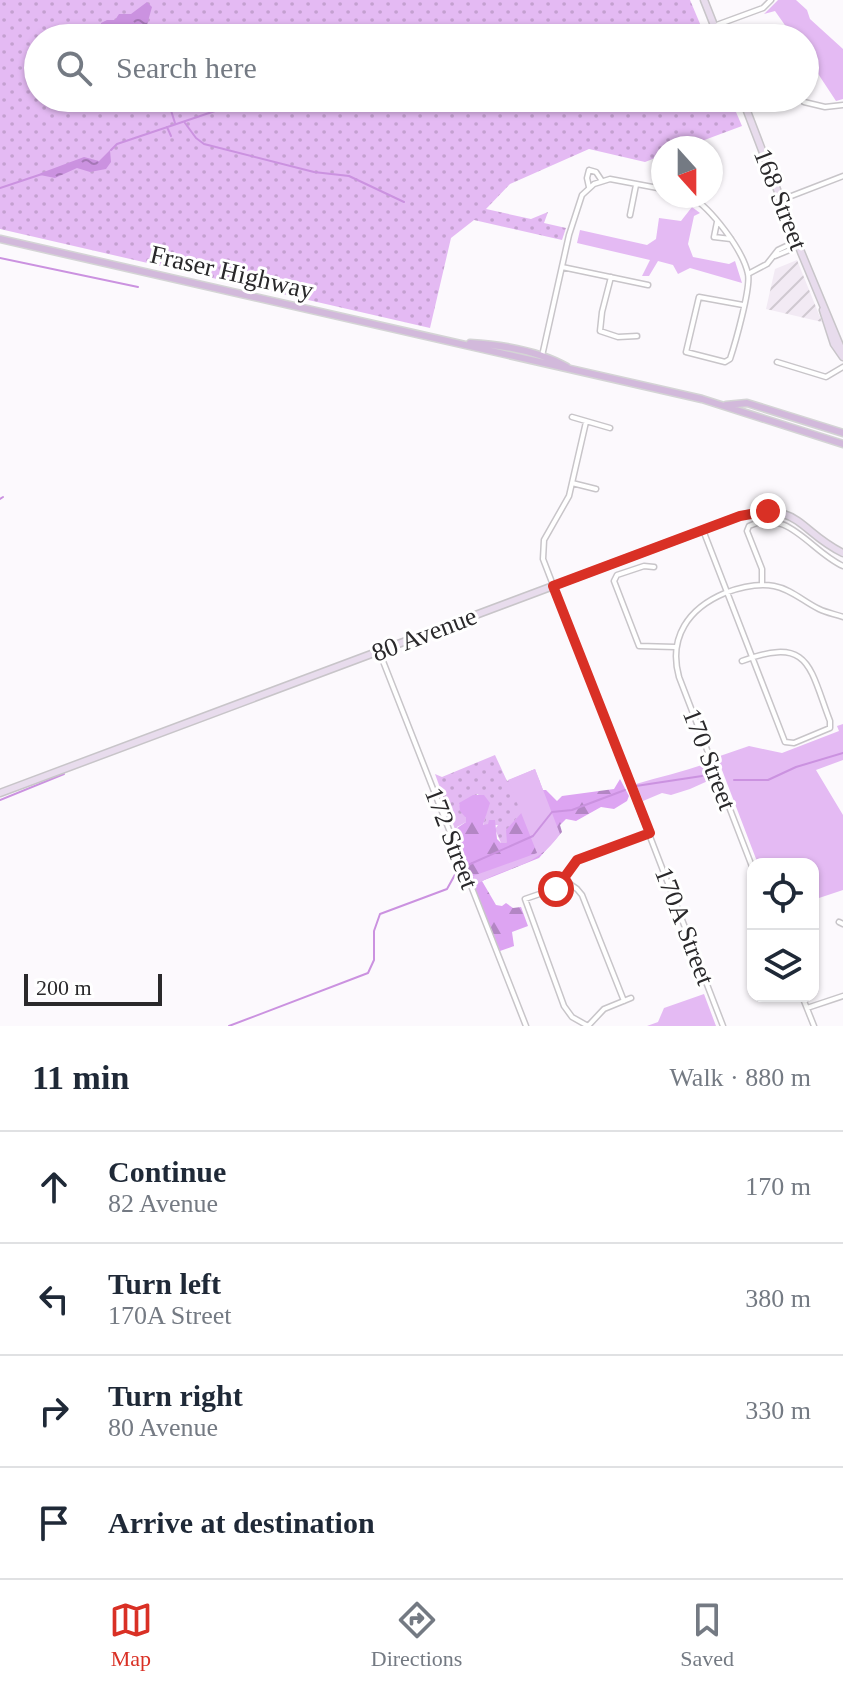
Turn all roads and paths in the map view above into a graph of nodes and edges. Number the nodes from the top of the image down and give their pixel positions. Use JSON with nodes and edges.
{"nodes":[{"id":1,"x":704,"y":0,"type":"edge"},
{"id":2,"x":771,"y":0,"type":"edge"},
{"id":3,"x":713,"y":24,"type":"edge"},
{"id":4,"x":719,"y":24,"type":"edge"},
{"id":5,"x":843,"y":105,"type":"edge"},
{"id":6,"x":819,"y":106,"type":"edge"},
{"id":7,"x":747,"y":112,"type":"edge"},
{"id":8,"x":843,"y":178,"type":"edge"},
{"id":9,"x":602,"y":181,"type":"junction"},
{"id":10,"x":636,"y":185,"type":"junction"},
{"id":11,"x":589,"y":187,"type":"junction"},
{"id":12,"x":651,"y":187,"type":"edge"},
{"id":13,"x":781,"y":200,"type":"junction"},
{"id":14,"x":706,"y":208,"type":"edge"},
{"id":15,"x":630,"y":215,"type":"dead end"},
{"id":16,"x":717,"y":222,"type":"junction"},
{"id":17,"x":0,"y":239,"type":"edge"},
{"id":18,"x":731,"y":239,"type":"junction"},
{"id":19,"x":798,"y":244,"type":"junction"},
{"id":20,"x":562,"y":267,"type":"junction"},
{"id":21,"x":748,"y":274,"type":"junction"},
{"id":22,"x":611,"y":277,"type":"junction"},
{"id":23,"x":648,"y":285,"type":"dead end"},
{"id":24,"x":743,"y":305,"type":"junction"},
{"id":25,"x":637,"y":336,"type":"dead end"},
{"id":26,"x":455,"y":343,"type":"junction"},
{"id":27,"x":519,"y":351,"type":"junction"},
{"id":28,"x":495,"y":353,"type":"junction"},
{"id":29,"x":843,"y":355,"type":"edge"},
{"id":30,"x":542,"y":356,"type":"junction"},
{"id":31,"x":777,"y":362,"type":"dead end"},
{"id":32,"x":843,"y":367,"type":"edge"},
{"id":33,"x":575,"y":371,"type":"junction"},
{"id":34,"x":722,"y":405,"type":"junction"},
{"id":35,"x":572,"y":417,"type":"dead end"},
{"id":36,"x":586,"y":422,"type":"junction"},
{"id":37,"x":610,"y":428,"type":"dead end"},
{"id":38,"x":843,"y":433,"type":"edge"},
{"id":39,"x":843,"y":444,"type":"edge"},
{"id":40,"x":572,"y":483,"type":"junction"},
{"id":41,"x":596,"y":489,"type":"dead end"},
{"id":42,"x":703,"y":530,"type":"junction"},
{"id":43,"x":843,"y":553,"type":"edge"},
{"id":44,"x":843,"y":566,"type":"edge"},
{"id":45,"x":654,"y":567,"type":"dead end"},
{"id":46,"x":762,"y":585,"type":"junction"},
{"id":47,"x":553,"y":586,"type":"junction"},
{"id":48,"x":727,"y":593,"type":"junction"},
{"id":49,"x":843,"y":617,"type":"edge"},
{"id":50,"x":675,"y":647,"type":"junction"},
{"id":51,"x":379,"y":651,"type":"junction"},
{"id":52,"x":751,"y":658,"type":"junction"},
{"id":53,"x":742,"y":661,"type":"dead end"},
{"id":54,"x":774,"y":715,"type":"junction"},
{"id":55,"x":764,"y":719,"type":"dead end"},
{"id":56,"x":0,"y":793,"type":"edge"},
{"id":57,"x":650,"y":833,"type":"junction"},
{"id":58,"x":749,"y":858,"type":"edge"},
{"id":59,"x":564,"y":880,"type":"junction"},
{"id":60,"x":843,"y":996,"type":"edge"},
{"id":61,"x":631,"y":998,"type":"dead end"},
{"id":62,"x":624,"y":1001,"type":"junction"},
{"id":63,"x":804,"y":1002,"type":"edge"},
{"id":64,"x":807,"y":1008,"type":"junction"},
{"id":65,"x":526,"y":1026,"type":"edge"},
{"id":66,"x":588,"y":1026,"type":"edge"},
{"id":67,"x":723,"y":1026,"type":"edge"},
{"id":68,"x":814,"y":1026,"type":"edge"}],
"edges":[{"from":1,"to":3,"type":"main road"},
{"from":2,"to":4,"type":"street"},
{"from":5,"to":6,"type":"street"},
{"from":7,"to":13,"type":"main road","name":"168 Street"},
{"from":8,"to":13,"type":"street"},
{"from":9,"to":10,"type":"street"},
{"from":9,"to":11,"type":"street"},
{"from":9,"to":11,"type":"street"},
{"from":10,"to":12,"type":"street"},
{"from":10,"to":15,"type":"street"},
{"from":11,"to":20,"type":"street"},
{"from":13,"to":19,"type":"main road","name":"168 Street"},
{"from":14,"to":16,"type":"street"},
{"from":16,"to":18,"type":"street"},
{"from":16,"to":18,"type":"street"},
{"from":17,"to":26,"type":"main road","name":"Fraser Highway"},
{"from":18,"to":21,"type":"street"},
{"from":19,"to":21,"type":"street"},
{"from":19,"to":29,"type":"main road","name":"168 Street"},
{"from":20,"to":22,"type":"street"},
{"from":20,"to":30,"type":"street"},
{"from":21,"to":24,"type":"street"},
{"from":22,"to":23,"type":"street"},
{"from":22,"to":25,"type":"street"},
{"from":24,"to":24,"type":"street"},
{"from":26,"to":27,"type":"main road","name":"Fraser Highway"},
{"from":26,"to":28,"type":"main road","name":"Fraser Highway"},
{"from":27,"to":28,"type":"main road"},
{"from":27,"to":30,"type":"main road","name":"Fraser Highway"},
{"from":28,"to":33,"type":"main road","name":"Fraser Highway"},
{"from":30,"to":33,"type":"main road","name":"Fraser Highway"},
{"from":31,"to":32,"type":"street"},
{"from":33,"to":34,"type":"main road","name":"Fraser Highway"},
{"from":34,"to":38,"type":"main road","name":"Fraser Highway"},
{"from":34,"to":39,"type":"main road","name":"Fraser Highway"},
{"from":35,"to":36,"type":"street"},
{"from":36,"to":37,"type":"street"},
{"from":36,"to":40,"type":"street","name":"170A Street"},
{"from":40,"to":41,"type":"street"},
{"from":40,"to":47,"type":"street","name":"170A Street"},
{"from":42,"to":43,"type":"main road","name":"80 Avenue"},
{"from":42,"to":47,"type":"main road","name":"80 Avenue"},
{"from":42,"to":48,"type":"street"},
{"from":44,"to":46,"type":"street"},
{"from":45,"to":50,"type":"street"},
{"from":46,"to":48,"type":"street"},
{"from":46,"to":49,"type":"street"},
{"from":47,"to":51,"type":"main road","name":"80 Avenue"},
{"from":47,"to":57,"type":"street","name":"170A Street"},
{"from":48,"to":50,"type":"street","name":"170 Street"},
{"from":48,"to":52,"type":"street"},
{"from":50,"to":58,"type":"street","name":"170 Street"},
{"from":51,"to":56,"type":"main road","name":"80 Avenue"},
{"from":51,"to":65,"type":"street","name":"172 Street"},
{"from":52,"to":53,"type":"street"},
{"from":52,"to":54,"type":"street"},
{"from":52,"to":54,"type":"street"},
{"from":54,"to":55,"type":"street"},
{"from":57,"to":59,"type":"street"},
{"from":57,"to":67,"type":"street","name":"170A Street"},
{"from":59,"to":62,"type":"street"},
{"from":59,"to":66,"type":"street"},
{"from":60,"to":64,"type":"street"},
{"from":61,"to":62,"type":"street"},
{"from":62,"to":66,"type":"street"},
{"from":63,"to":64,"type":"street"},
{"from":64,"to":68,"type":"street"}]}
